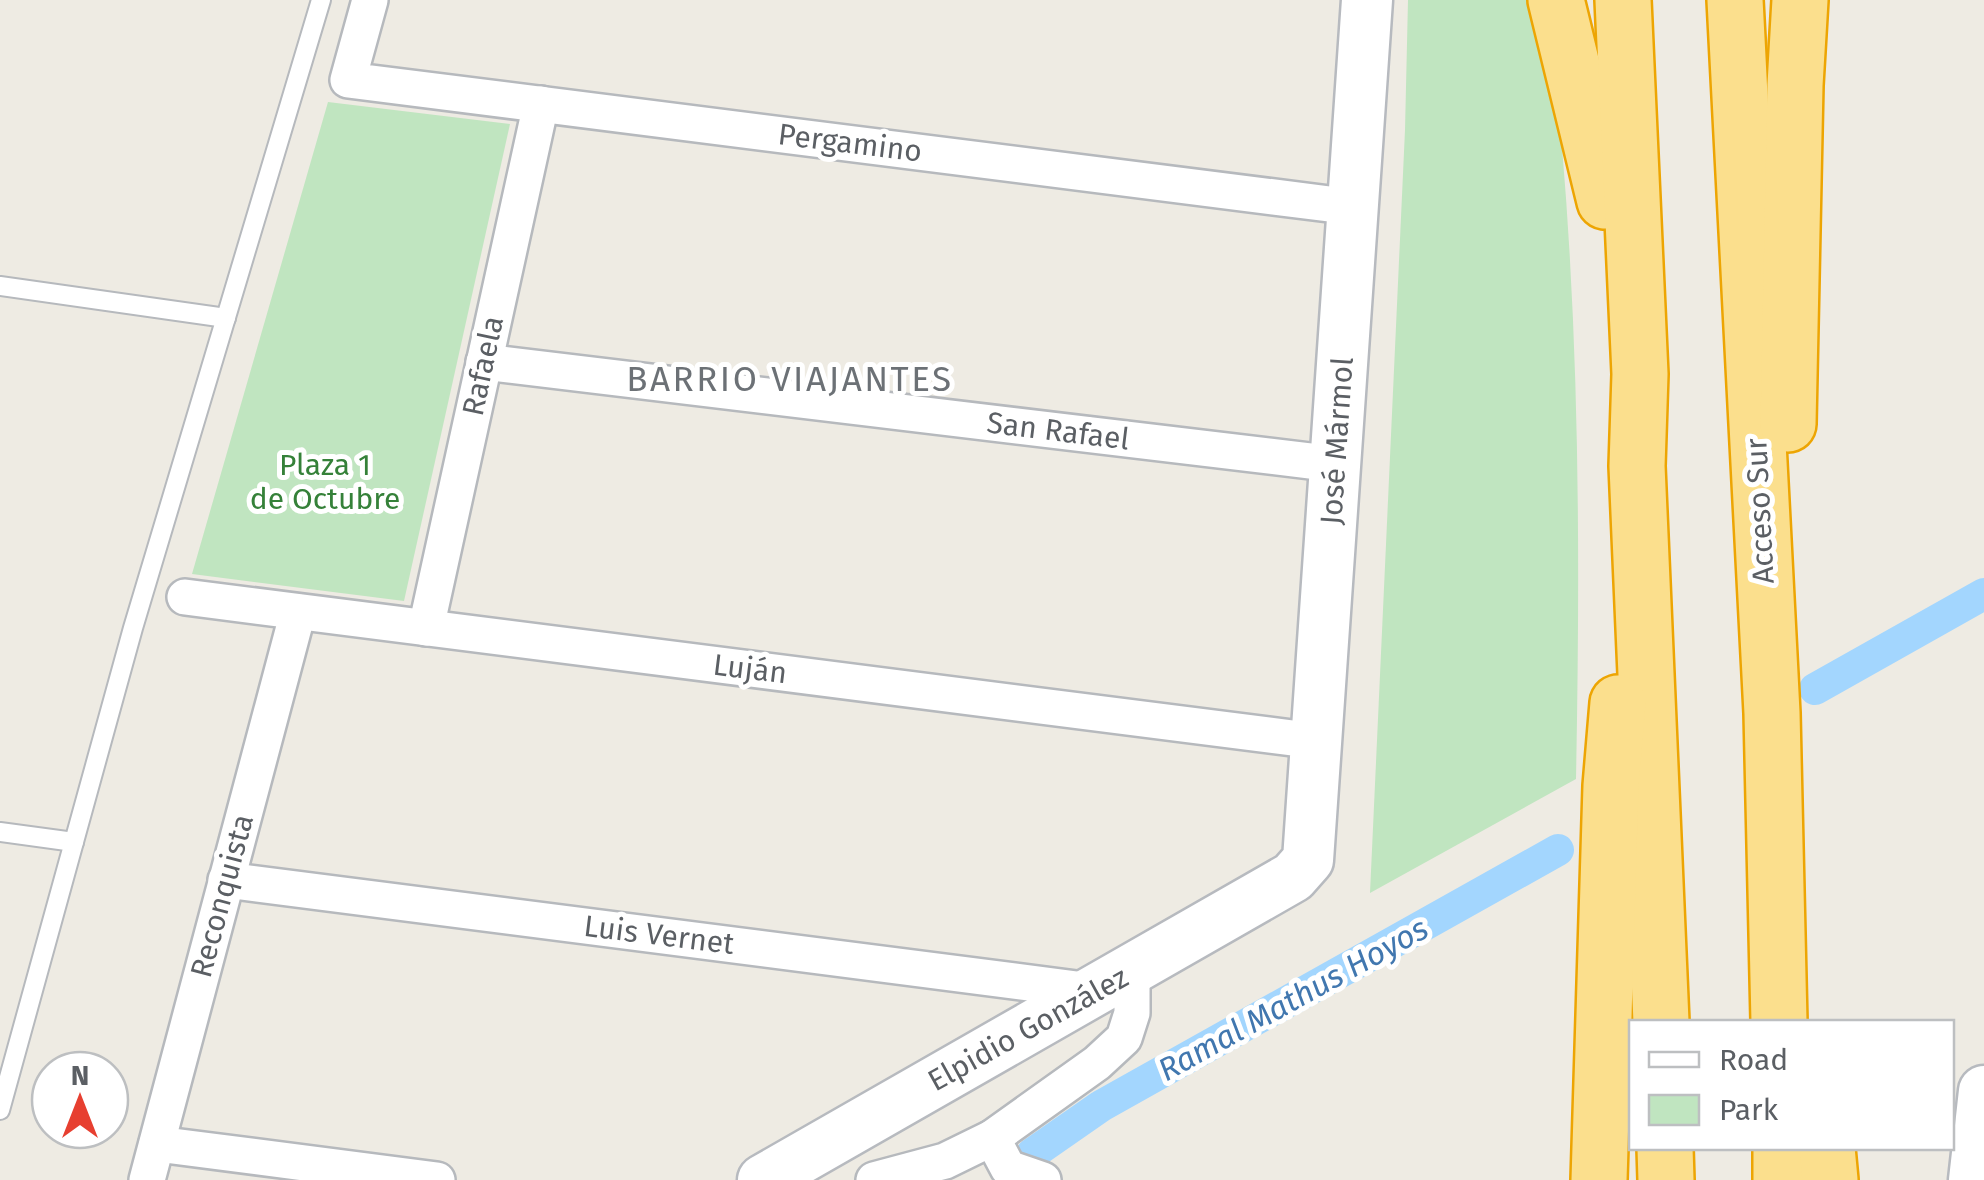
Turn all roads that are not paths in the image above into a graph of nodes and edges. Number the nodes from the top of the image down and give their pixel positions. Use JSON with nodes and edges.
{"nodes":[{"id":1,"x":321,"y":0,"type":"edge"},
{"id":2,"x":370,"y":0,"type":"edge"},
{"id":3,"x":1367,"y":0,"type":"edge"},
{"id":4,"x":1556,"y":0,"type":"edge"},
{"id":5,"x":1623,"y":0,"type":"edge"},
{"id":6,"x":1735,"y":0,"type":"edge"},
{"id":7,"x":1800,"y":0,"type":"edge"},
{"id":8,"x":540,"y":104,"type":"junction"},
{"id":9,"x":1353,"y":207,"type":"junction"},
{"id":10,"x":0,"y":286,"type":"edge"},
{"id":11,"x":226,"y":318,"type":"junction"},
{"id":12,"x":484,"y":362,"type":"junction"},
{"id":13,"x":1640,"y":374,"type":"junction"},
{"id":14,"x":1335,"y":464,"type":"junction"},
{"id":15,"x":1638,"y":466,"type":"junction"},
{"id":16,"x":185,"y":597,"type":"dead end"},
{"id":17,"x":298,"y":612,"type":"junction"},
{"id":18,"x":426,"y":628,"type":"junction"},
{"id":19,"x":1771,"y":702,"type":"junction"},
{"id":20,"x":1316,"y":740,"type":"junction"},
{"id":21,"x":0,"y":832,"type":"edge"},
{"id":22,"x":74,"y":842,"type":"junction"},
{"id":23,"x":1293,"y":877,"type":"joint"},
{"id":24,"x":226,"y":880,"type":"junction"},
{"id":25,"x":1112,"y":981,"type":"junction"},
{"id":26,"x":1660,"y":1020,"type":"edge"},
{"id":27,"x":1779,"y":1020,"type":"edge"},
{"id":28,"x":1814,"y":1020,"type":"edge"},
{"id":29,"x":1984,"y":1091,"type":"edge"},
{"id":30,"x":1601,"y":1100,"type":"junction"},
{"id":31,"x":0,"y":1110,"type":"edge"},
{"id":32,"x":992,"y":1138,"type":"junction"},
{"id":33,"x":157,"y":1144,"type":"junction"},
{"id":34,"x":1665,"y":1150,"type":"edge"},
{"id":35,"x":1781,"y":1150,"type":"edge"},
{"id":36,"x":1827,"y":1150,"type":"edge"},
{"id":37,"x":1978,"y":1157,"type":"edge"},
{"id":38,"x":147,"y":1180,"type":"edge"},
{"id":39,"x":436,"y":1180,"type":"edge"},
{"id":40,"x":763,"y":1180,"type":"edge"},
{"id":41,"x":874,"y":1180,"type":"edge"},
{"id":42,"x":1043,"y":1180,"type":"edge"},
{"id":43,"x":1576,"y":1180,"type":"edge"},
{"id":44,"x":1599,"y":1180,"type":"edge"},
{"id":45,"x":1666,"y":1180,"type":"edge"},
{"id":46,"x":1782,"y":1180,"type":"edge"},
{"id":47,"x":1830,"y":1180,"type":"edge"}],
"edges":[{"from":1,"to":11,"type":"lane"},
{"from":2,"to":8,"type":"street","name":"Pergamino"},
{"from":3,"to":9,"type":"street","name":"José Mármol"},
{"from":4,"to":13,"type":"highway"},
{"from":5,"to":13,"type":"highway"},
{"from":6,"to":19,"type":"highway","name":"Acceso Sur"},
{"from":7,"to":19,"type":"highway"},
{"from":8,"to":9,"type":"street","name":"Pergamino"},
{"from":8,"to":12,"type":"street","name":"Rafaela"},
{"from":9,"to":14,"type":"street","name":"José Mármol"},
{"from":10,"to":11,"type":"lane"},
{"from":11,"to":22,"type":"lane"},
{"from":12,"to":14,"type":"street","name":"San Rafael"},
{"from":12,"to":18,"type":"street","name":"Rafaela"},
{"from":13,"to":15,"type":"highway"},
{"from":14,"to":20,"type":"street","name":"José Mármol"},
{"from":15,"to":26,"type":"highway"},
{"from":15,"to":30,"type":"highway"},
{"from":16,"to":17,"type":"street","name":"Luján"},
{"from":17,"to":18,"type":"street","name":"Luján"},
{"from":17,"to":24,"type":"street","name":"Reconquista"},
{"from":18,"to":20,"type":"street","name":"Luján"},
{"from":19,"to":27,"type":"highway","name":"Acceso Sur"},
{"from":19,"to":28,"type":"highway"},
{"from":20,"to":23,"type":"street","name":"José Mármol"},
{"from":21,"to":22,"type":"lane"},
{"from":22,"to":31,"type":"lane"},
{"from":23,"to":25,"type":"street","name":"Elpidio González"},
{"from":24,"to":25,"type":"street","name":"Luis Vernet"},
{"from":24,"to":33,"type":"street","name":"Reconquista"},
{"from":25,"to":32,"type":"street"},
{"from":25,"to":40,"type":"street","name":"Elpidio González"},
{"from":29,"to":37,"type":"street"},
{"from":30,"to":43,"type":"street"},
{"from":30,"to":44,"type":"highway"},
{"from":32,"to":41,"type":"street"},
{"from":32,"to":42,"type":"street"},
{"from":33,"to":38,"type":"street","name":"Reconquista"},
{"from":33,"to":39,"type":"street"},
{"from":34,"to":45,"type":"highway"},
{"from":35,"to":46,"type":"highway"},
{"from":36,"to":47,"type":"highway"}]}
